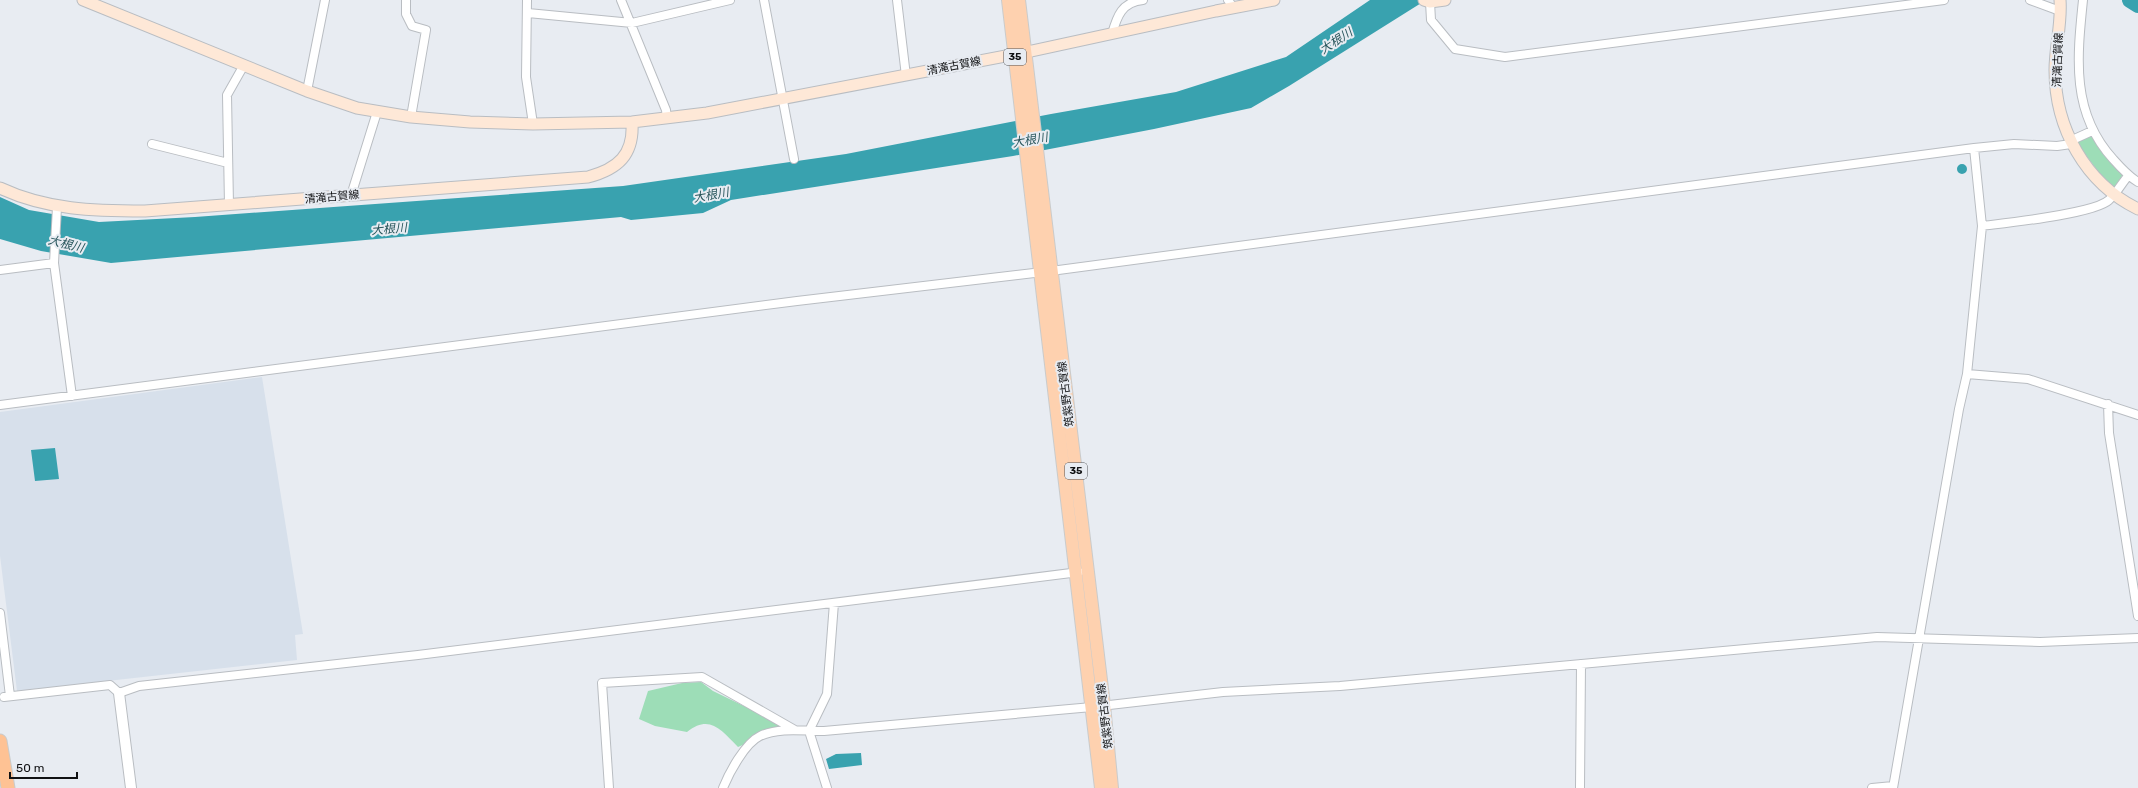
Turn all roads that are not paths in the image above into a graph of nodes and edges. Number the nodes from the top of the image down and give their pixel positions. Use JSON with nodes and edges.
{"nodes":[{"id":1,"x":83,"y":0,"type":"edge"},
{"id":2,"x":325,"y":0,"type":"edge"},
{"id":3,"x":406,"y":0,"type":"edge"},
{"id":4,"x":528,"y":0,"type":"edge"},
{"id":5,"x":621,"y":0,"type":"edge"},
{"id":6,"x":730,"y":0,"type":"edge"},
{"id":7,"x":764,"y":0,"type":"edge"},
{"id":8,"x":897,"y":0,"type":"edge"},
{"id":9,"x":1008,"y":0,"type":"edge"},
{"id":10,"x":1019,"y":0,"type":"edge"},
{"id":11,"x":1143,"y":0,"type":"edge"},
{"id":12,"x":1274,"y":0,"type":"edge"},
{"id":13,"x":1445,"y":0,"type":"edge"},
{"id":14,"x":1944,"y":0,"type":"edge"},
{"id":15,"x":2030,"y":0,"type":"edge"},
{"id":16,"x":2060,"y":0,"type":"edge"},
{"id":17,"x":2083,"y":0,"type":"edge"},
{"id":18,"x":1426,"y":1,"type":"edge"},
{"id":19,"x":100,"y":3,"type":"edge"},
{"id":20,"x":1230,"y":4,"type":"edge"},
{"id":21,"x":2060,"y":11,"type":"junction"},
{"id":22,"x":528,"y":14,"type":"junction"},
{"id":23,"x":632,"y":23,"type":"junction"},
{"id":24,"x":1112,"y":34,"type":"junction"},
{"id":25,"x":1020,"y":53,"type":"junction"},
{"id":26,"x":244,"y":65,"type":"junction"},
{"id":27,"x":906,"y":76,"type":"junction"},
{"id":28,"x":307,"y":91,"type":"junction"},
{"id":29,"x":783,"y":99,"type":"junction"},
{"id":30,"x":377,"y":112,"type":"junction"},
{"id":31,"x":411,"y":117,"type":"junction"},
{"id":32,"x":667,"y":119,"type":"junction"},
{"id":33,"x":632,"y":122,"type":"junction"},
{"id":34,"x":533,"y":124,"type":"junction"},
{"id":35,"x":2092,"y":131,"type":"junction"},
{"id":36,"x":2071,"y":142,"type":"junction"},
{"id":37,"x":152,"y":144,"type":"dead end"},
{"id":38,"x":1974,"y":148,"type":"junction"},
{"id":39,"x":794,"y":159,"type":"dead end"},
{"id":40,"x":228,"y":164,"type":"junction"},
{"id":41,"x":2128,"y":176,"type":"junction"},
{"id":42,"x":2138,"y":182,"type":"edge"},
{"id":43,"x":0,"y":188,"type":"edge"},
{"id":44,"x":2114,"y":194,"type":"junction"},
{"id":45,"x":354,"y":195,"type":"junction"},
{"id":46,"x":229,"y":205,"type":"junction"},
{"id":47,"x":2138,"y":209,"type":"edge"},
{"id":48,"x":56,"y":210,"type":"junction"},
{"id":49,"x":1982,"y":226,"type":"junction"},
{"id":50,"x":54,"y":260,"type":"junction"},
{"id":51,"x":0,"y":270,"type":"edge"},
{"id":52,"x":1046,"y":271,"type":"junction"},
{"id":53,"x":1967,"y":374,"type":"junction"},
{"id":54,"x":72,"y":396,"type":"junction"},
{"id":55,"x":2108,"y":404,"type":"junction"},
{"id":56,"x":0,"y":406,"type":"edge"},
{"id":57,"x":2138,"y":415,"type":"edge"},
{"id":58,"x":1082,"y":572,"type":"junction"},
{"id":59,"x":834,"y":603,"type":"junction"},
{"id":60,"x":0,"y":613,"type":"edge"},
{"id":61,"x":2138,"y":616,"type":"edge"},
{"id":62,"x":1920,"y":638,"type":"junction"},
{"id":63,"x":2138,"y":638,"type":"edge"},
{"id":64,"x":1581,"y":664,"type":"junction"},
{"id":65,"x":119,"y":693,"type":"junction"},
{"id":66,"x":1098,"y":706,"type":"junction"},
{"id":67,"x":795,"y":730,"type":"junction"},
{"id":68,"x":809,"y":731,"type":"junction"},
{"id":69,"x":0,"y":742,"type":"edge"},
{"id":70,"x":1893,"y":787,"type":"edge"},
{"id":71,"x":8,"y":788,"type":"edge"},
{"id":72,"x":131,"y":788,"type":"edge"},
{"id":73,"x":609,"y":788,"type":"edge"},
{"id":74,"x":723,"y":788,"type":"edge"},
{"id":75,"x":827,"y":788,"type":"edge"},
{"id":76,"x":1101,"y":788,"type":"edge"},
{"id":77,"x":1112,"y":788,"type":"edge"},
{"id":78,"x":1580,"y":788,"type":"edge"},
{"id":79,"x":1872,"y":788,"type":"edge"}],
"edges":[{"from":1,"to":19,"type":"main road","name":"清滝古賀線"},
{"from":2,"to":28,"type":"street"},
{"from":3,"to":31,"type":"street"},
{"from":4,"to":22,"type":"street"},
{"from":5,"to":23,"type":"street"},
{"from":6,"to":23,"type":"street"},
{"from":7,"to":29,"type":"street"},
{"from":8,"to":27,"type":"street"},
{"from":9,"to":25,"type":"main road","name":"筑紫野古賀線","number":"35"},
{"from":10,"to":25,"type":"main road","name":"筑紫野古賀線","number":"35"},
{"from":11,"to":24,"type":"street"},
{"from":12,"to":20,"type":"main road","name":"清滝古賀線"},
{"from":13,"to":18,"type":"main road"},
{"from":14,"to":18,"type":"street"},
{"from":15,"to":21,"type":"street"},
{"from":16,"to":21,"type":"main road","name":"清滝古賀線"},
{"from":17,"to":35,"type":"street"},
{"from":19,"to":26,"type":"main road","name":"清滝古賀線"},
{"from":20,"to":24,"type":"main road","name":"清滝古賀線"},
{"from":21,"to":36,"type":"main road","name":"清滝古賀線"},
{"from":22,"to":23,"type":"street"},
{"from":22,"to":34,"type":"street"},
{"from":23,"to":32,"type":"street"},
{"from":24,"to":25,"type":"main road","name":"清滝古賀線"},
{"from":25,"to":27,"type":"main road","name":"清滝古賀線"},
{"from":25,"to":52,"type":"main road","name":"筑紫野古賀線","number":"35"},
{"from":26,"to":28,"type":"main road","name":"清滝古賀線"},
{"from":26,"to":40,"type":"street"},
{"from":27,"to":29,"type":"main road","name":"清滝古賀線"},
{"from":28,"to":30,"type":"main road","name":"清滝古賀線"},
{"from":29,"to":32,"type":"main road","name":"清滝古賀線"},
{"from":29,"to":39,"type":"street"},
{"from":30,"to":31,"type":"main road","name":"清滝古賀線"},
{"from":30,"to":45,"type":"street"},
{"from":31,"to":34,"type":"main road","name":"清滝古賀線"},
{"from":32,"to":33,"type":"main road","name":"清滝古賀線"},
{"from":33,"to":34,"type":"main road","name":"清滝古賀線"},
{"from":33,"to":45,"type":"main road","name":"清滝古賀線"},
{"from":35,"to":36,"type":"street"},
{"from":35,"to":41,"type":"street"},
{"from":36,"to":38,"type":"street"},
{"from":36,"to":44,"type":"main road","name":"清滝古賀線"},
{"from":37,"to":40,"type":"street"},
{"from":38,"to":49,"type":"street"},
{"from":38,"to":52,"type":"street"},
{"from":40,"to":46,"type":"street"},
{"from":41,"to":42,"type":"street"},
{"from":41,"to":44,"type":"street"},
{"from":43,"to":48,"type":"main road","name":"清滝古賀線"},
{"from":44,"to":47,"type":"main road","name":"清滝古賀線"},
{"from":44,"to":49,"type":"street"},
{"from":45,"to":46,"type":"main road","name":"清滝古賀線"},
{"from":46,"to":48,"type":"main road","name":"清滝古賀線"},
{"from":48,"to":50,"type":"street"},
{"from":49,"to":53,"type":"street"},
{"from":50,"to":51,"type":"street"},
{"from":50,"to":54,"type":"street"},
{"from":52,"to":54,"type":"street"},
{"from":52,"to":58,"type":"main road","name":"筑紫野古賀線","number":"35"},
{"from":53,"to":55,"type":"street"},
{"from":53,"to":62,"type":"street"},
{"from":54,"to":56,"type":"street"},
{"from":55,"to":57,"type":"street"},
{"from":55,"to":61,"type":"street"},
{"from":58,"to":59,"type":"street"},
{"from":58,"to":66,"type":"main road","name":"筑紫野古賀線","number":"35"},
{"from":59,"to":65,"type":"street"},
{"from":59,"to":68,"type":"street"},
{"from":60,"to":65,"type":"street"},
{"from":62,"to":63,"type":"street"},
{"from":62,"to":64,"type":"street"},
{"from":62,"to":70,"type":"street"},
{"from":64,"to":66,"type":"street"},
{"from":64,"to":78,"type":"street"},
{"from":65,"to":72,"type":"street"},
{"from":66,"to":68,"type":"street"},
{"from":66,"to":76,"type":"main road","name":"筑紫野古賀線","number":"35"},
{"from":66,"to":77,"type":"main road","name":"筑紫野古賀線","number":"35"},
{"from":67,"to":68,"type":"street"},
{"from":67,"to":73,"type":"street"},
{"from":67,"to":74,"type":"street"},
{"from":68,"to":75,"type":"street"},
{"from":69,"to":71,"type":"highway"},
{"from":70,"to":79,"type":"street"}]}
